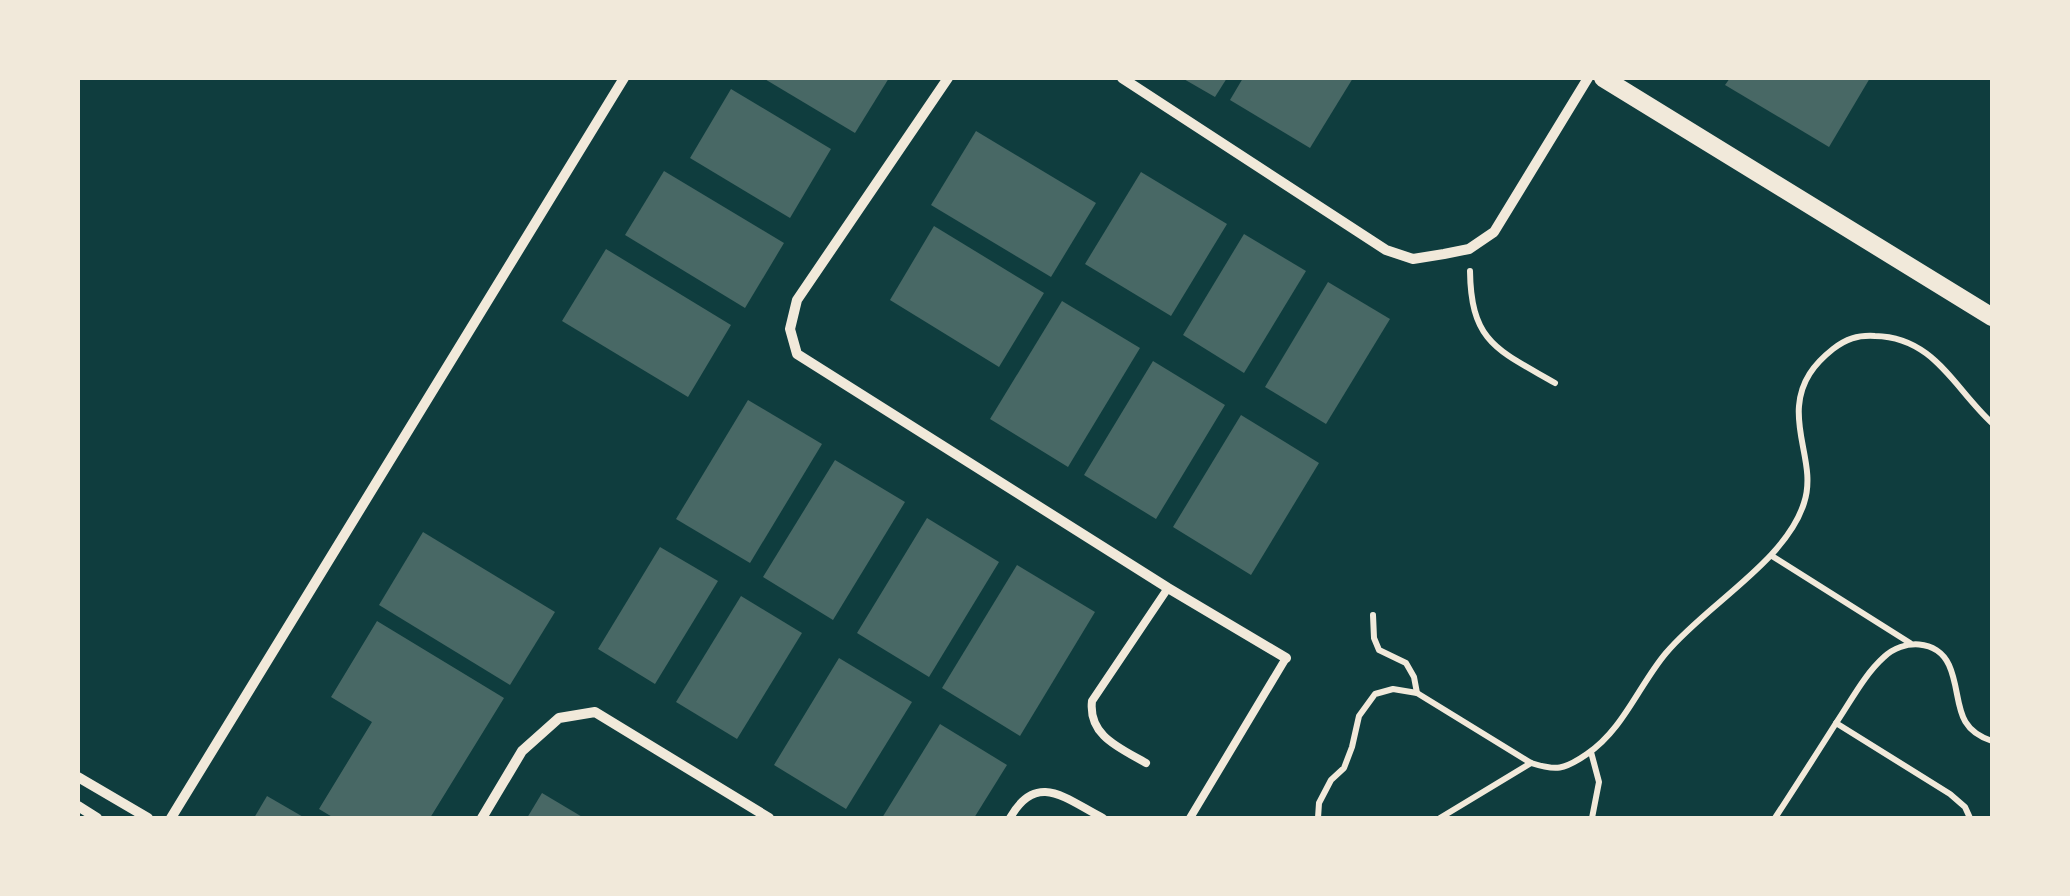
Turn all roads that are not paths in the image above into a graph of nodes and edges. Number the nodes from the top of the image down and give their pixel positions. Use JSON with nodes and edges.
{"nodes":[{"id":1,"x":624,"y":78,"type":"edge"},
{"id":2,"x":948,"y":78,"type":"edge"},
{"id":3,"x":1122,"y":78,"type":"edge"},
{"id":4,"x":1588,"y":78,"type":"edge"},
{"id":5,"x":1602,"y":78,"type":"edge"},
{"id":6,"x":1992,"y":317,"type":"edge"},
{"id":7,"x":1168,"y":588,"type":"junction"},
{"id":8,"x":1286,"y":658,"type":"joint"},
{"id":9,"x":1146,"y":763,"type":"dead end"},
{"id":10,"x":78,"y":777,"type":"edge"},
{"id":11,"x":78,"y":806,"type":"edge"},
{"id":12,"x":97,"y":818,"type":"edge"},
{"id":13,"x":148,"y":818,"type":"edge"},
{"id":14,"x":172,"y":818,"type":"edge"},
{"id":15,"x":482,"y":818,"type":"edge"},
{"id":16,"x":769,"y":818,"type":"edge"},
{"id":17,"x":1010,"y":818,"type":"edge"},
{"id":18,"x":1103,"y":818,"type":"edge"},
{"id":19,"x":1190,"y":818,"type":"edge"}],
"edges":[{"from":1,"to":14,"type":"street"},
{"from":2,"to":7,"type":"street"},
{"from":3,"to":4,"type":"street"},
{"from":5,"to":6,"type":"street"},
{"from":7,"to":8,"type":"street"},
{"from":7,"to":9,"type":"lane"},
{"from":8,"to":19,"type":"lane"},
{"from":10,"to":13,"type":"street"},
{"from":11,"to":12,"type":"street"},
{"from":15,"to":16,"type":"street"},
{"from":17,"to":18,"type":"lane"}]}
